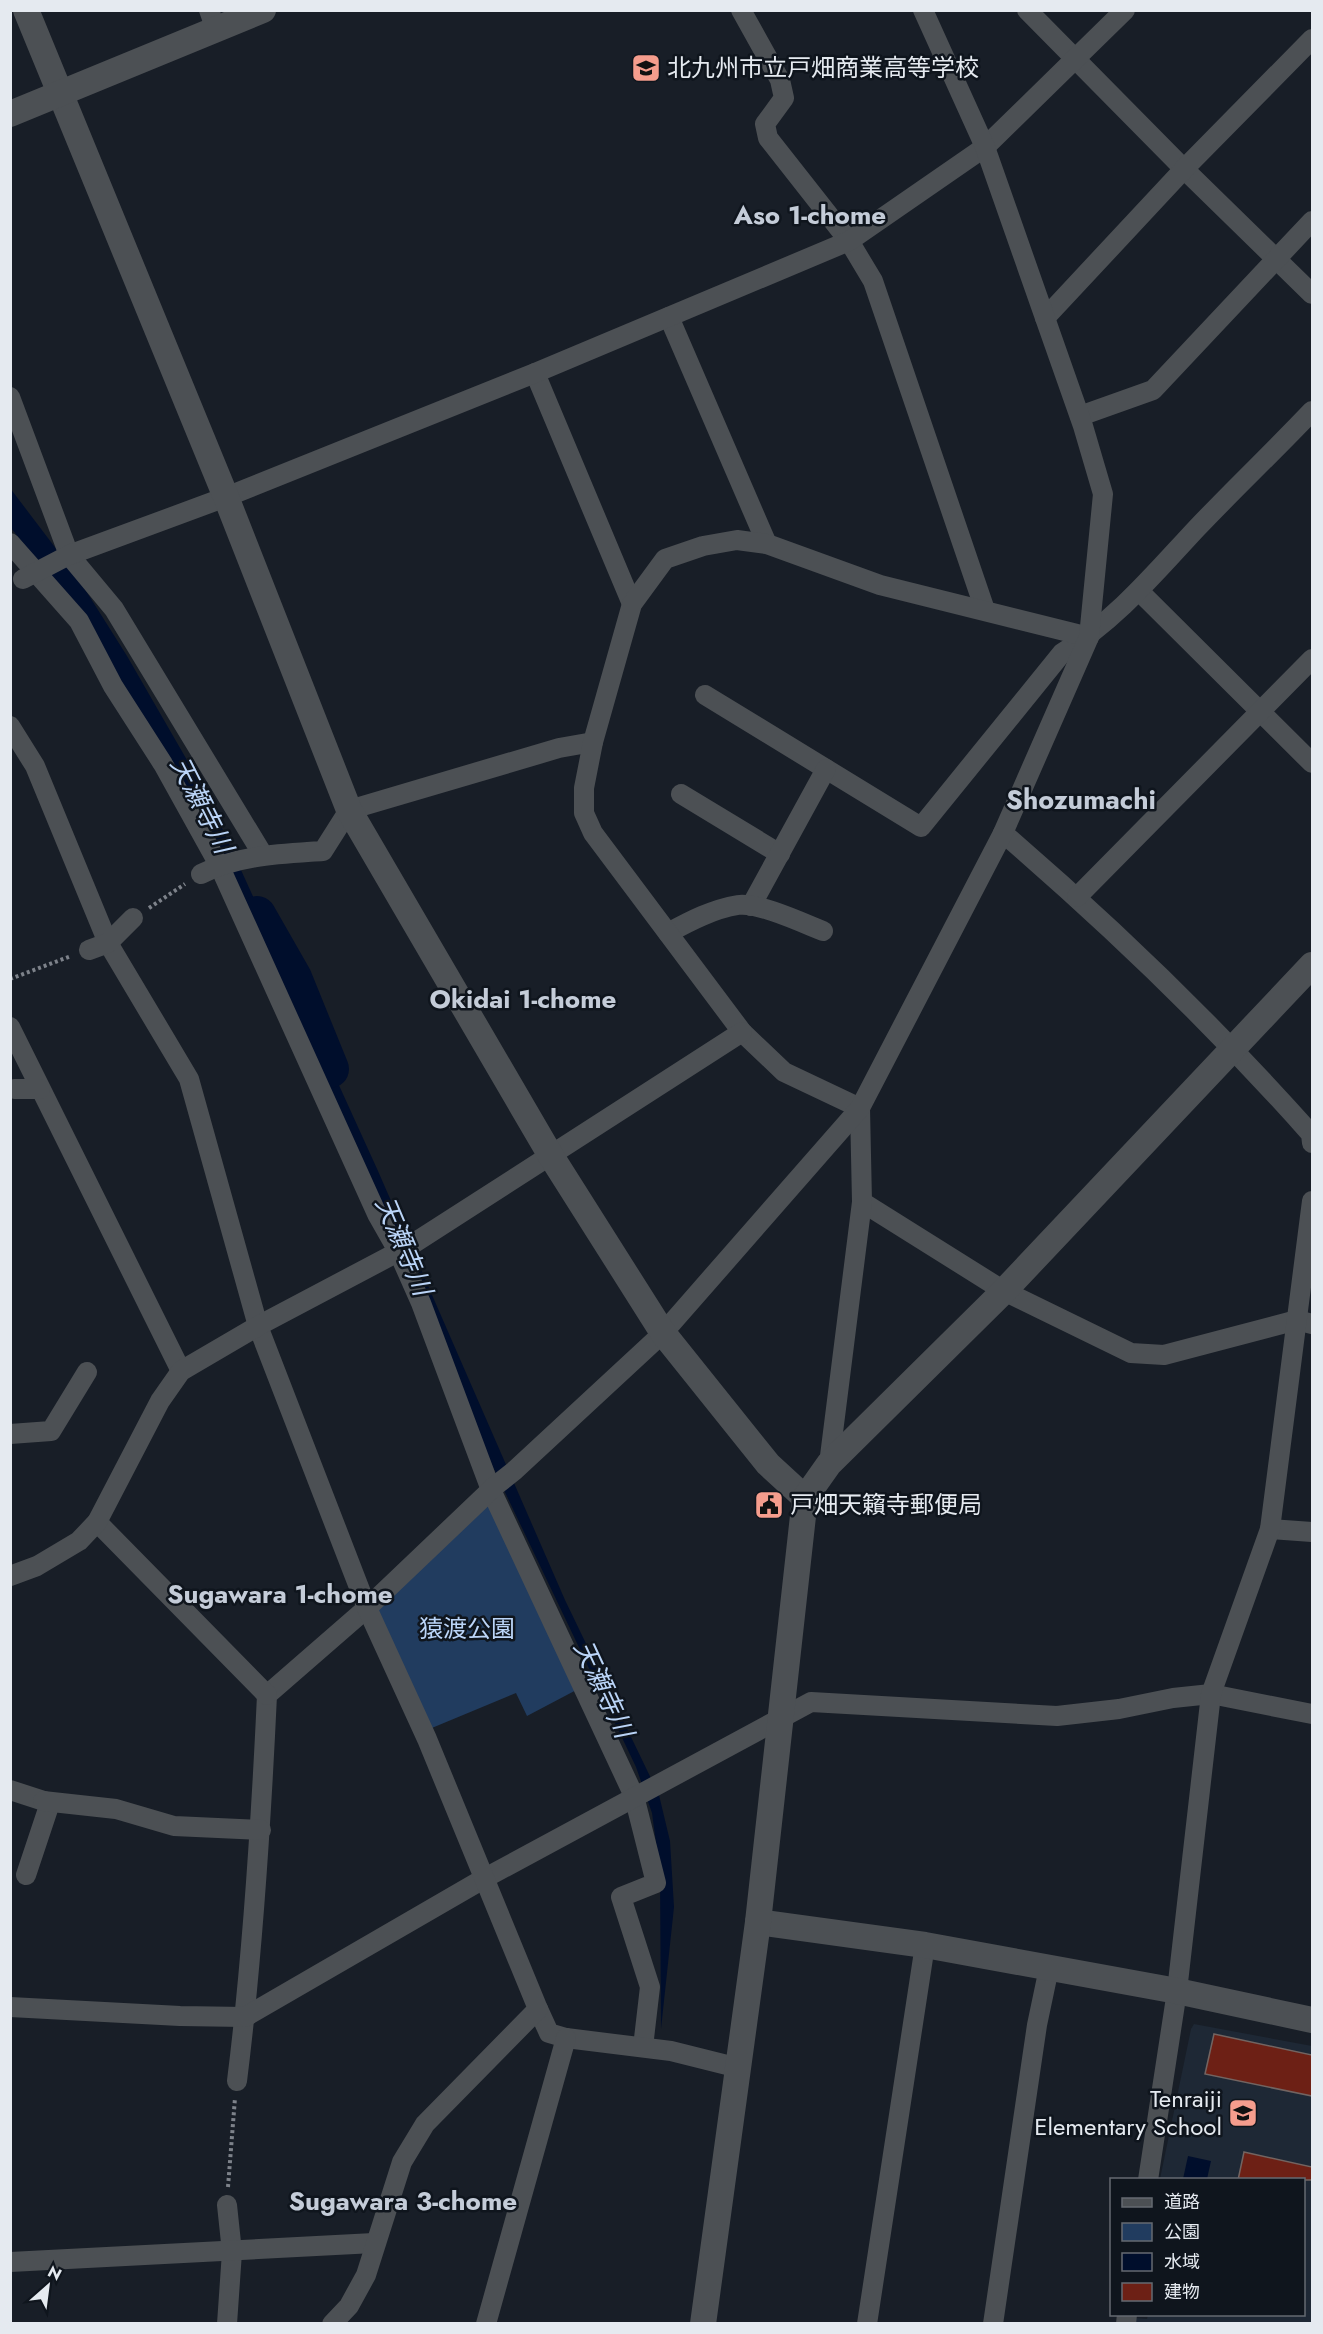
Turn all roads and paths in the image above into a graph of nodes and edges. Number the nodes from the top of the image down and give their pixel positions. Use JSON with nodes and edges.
{"nodes":[{"id":1,"x":26,"y":10,"type":"edge"},
{"id":2,"x":263,"y":10,"type":"edge"},
{"id":3,"x":741,"y":10,"type":"edge"},
{"id":4,"x":923,"y":10,"type":"edge"},
{"id":5,"x":1028,"y":10,"type":"edge"},
{"id":6,"x":1125,"y":10,"type":"edge"},
{"id":7,"x":213,"y":20,"type":"edge"},
{"id":8,"x":1312,"y":39,"type":"edge"},
{"id":9,"x":1074,"y":59,"type":"junction"},
{"id":10,"x":59,"y":94,"type":"junction"},
{"id":11,"x":10,"y":114,"type":"edge"},
{"id":12,"x":985,"y":147,"type":"junction"},
{"id":13,"x":1184,"y":169,"type":"junction"},
{"id":14,"x":1312,"y":221,"type":"edge"},
{"id":15,"x":849,"y":241,"type":"junction"},
{"id":16,"x":1276,"y":258,"type":"junction"},
{"id":17,"x":1312,"y":294,"type":"edge"},
{"id":18,"x":669,"y":317,"type":"junction"},
{"id":19,"x":1045,"y":318,"type":"junction"},
{"id":20,"x":535,"y":373,"type":"junction"},
{"id":21,"x":10,"y":398,"type":"edge"},
{"id":22,"x":1312,"y":411,"type":"edge"},
{"id":23,"x":1080,"y":416,"type":"junction"},
{"id":24,"x":226,"y":497,"type":"junction"},
{"id":25,"x":10,"y":543,"type":"edge"},
{"id":26,"x":767,"y":544,"type":"junction"},
{"id":27,"x":69,"y":555,"type":"junction"},
{"id":28,"x":30,"y":575,"type":"junction"},
{"id":29,"x":1140,"y":592,"type":"junction"},
{"id":30,"x":632,"y":604,"type":"junction"},
{"id":31,"x":985,"y":610,"type":"junction"},
{"id":32,"x":1089,"y":637,"type":"junction"},
{"id":33,"x":1312,"y":659,"type":"edge"},
{"id":34,"x":705,"y":695,"type":"dead end"},
{"id":35,"x":1261,"y":713,"type":"junction"},
{"id":36,"x":10,"y":726,"type":"edge"},
{"id":37,"x":593,"y":742,"type":"junction"},
{"id":38,"x":1312,"y":763,"type":"edge"},
{"id":39,"x":826,"y":769,"type":"junction"},
{"id":40,"x":681,"y":795,"type":"dead end"},
{"id":41,"x":349,"y":810,"type":"junction"},
{"id":42,"x":1003,"y":833,"type":"junction"},
{"id":43,"x":780,"y":854,"type":"junction"},
{"id":44,"x":263,"y":855,"type":"junction"},
{"id":45,"x":219,"y":865,"type":"junction"},
{"id":46,"x":201,"y":874,"type":"joint"},
{"id":47,"x":1077,"y":897,"type":"junction"},
{"id":48,"x":751,"y":906,"type":"junction"},
{"id":49,"x":133,"y":918,"type":"joint"},
{"id":50,"x":823,"y":931,"type":"dead end"},
{"id":51,"x":668,"y":933,"type":"junction"},
{"id":52,"x":108,"y":943,"type":"junction"},
{"id":53,"x":89,"y":950,"type":"joint"},
{"id":54,"x":1312,"y":965,"type":"edge"},
{"id":55,"x":10,"y":979,"type":"edge"},
{"id":56,"x":10,"y":1027,"type":"edge"},
{"id":57,"x":742,"y":1032,"type":"junction"},
{"id":58,"x":1233,"y":1048,"type":"junction"},
{"id":59,"x":14,"y":1089,"type":"dead end"},
{"id":60,"x":40,"y":1089,"type":"junction"},
{"id":61,"x":860,"y":1108,"type":"junction"},
{"id":62,"x":1312,"y":1143,"type":"edge"},
{"id":63,"x":551,"y":1156,"type":"junction"},
{"id":64,"x":1312,"y":1201,"type":"edge"},
{"id":65,"x":862,"y":1202,"type":"junction"},
{"id":66,"x":405,"y":1248,"type":"junction"},
{"id":67,"x":1004,"y":1291,"type":"junction"},
{"id":68,"x":1305,"y":1322,"type":"edge"},
{"id":69,"x":258,"y":1326,"type":"junction"},
{"id":70,"x":663,"y":1333,"type":"junction"},
{"id":71,"x":181,"y":1371,"type":"junction"},
{"id":72,"x":87,"y":1372,"type":"dead end"},
{"id":73,"x":10,"y":1434,"type":"edge"},
{"id":74,"x":829,"y":1464,"type":"junction"},
{"id":75,"x":493,"y":1488,"type":"junction"},
{"id":76,"x":805,"y":1498,"type":"junction"},
{"id":77,"x":97,"y":1522,"type":"junction"},
{"id":78,"x":1270,"y":1529,"type":"junction"},
{"id":79,"x":1312,"y":1532,"type":"edge"},
{"id":80,"x":10,"y":1576,"type":"edge"},
{"id":81,"x":367,"y":1608,"type":"junction"},
{"id":82,"x":1211,"y":1694,"type":"junction"},
{"id":83,"x":267,"y":1695,"type":"junction"},
{"id":84,"x":1312,"y":1714,"type":"edge"},
{"id":85,"x":780,"y":1719,"type":"junction"},
{"id":86,"x":10,"y":1790,"type":"edge"},
{"id":87,"x":637,"y":1795,"type":"junction"},
{"id":88,"x":43,"y":1801,"type":"junction"},
{"id":89,"x":261,"y":1830,"type":"junction"},
{"id":90,"x":26,"y":1875,"type":"dead end"},
{"id":91,"x":485,"y":1878,"type":"junction"},
{"id":92,"x":758,"y":1922,"type":"junction"},
{"id":93,"x":925,"y":1945,"type":"junction"},
{"id":94,"x":1049,"y":1968,"type":"junction"},
{"id":95,"x":1177,"y":1991,"type":"junction"},
{"id":96,"x":10,"y":2007,"type":"edge"},
{"id":97,"x":538,"y":2009,"type":"junction"},
{"id":98,"x":245,"y":2016,"type":"junction"},
{"id":99,"x":1312,"y":2020,"type":"edge"},
{"id":100,"x":566,"y":2038,"type":"junction"},
{"id":101,"x":643,"y":2047,"type":"junction"},
{"id":102,"x":739,"y":2068,"type":"junction"},
{"id":103,"x":237,"y":2081,"type":"joint"},
{"id":104,"x":1148,"y":2178,"type":"edge"},
{"id":105,"x":227,"y":2205,"type":"joint"},
{"id":106,"x":374,"y":2243,"type":"junction"},
{"id":107,"x":232,"y":2252,"type":"junction"},
{"id":108,"x":10,"y":2262,"type":"edge"},
{"id":109,"x":227,"y":2324,"type":"edge"},
{"id":110,"x":332,"y":2324,"type":"edge"},
{"id":111,"x":486,"y":2324,"type":"edge"},
{"id":112,"x":703,"y":2324,"type":"edge"},
{"id":113,"x":867,"y":2324,"type":"edge"},
{"id":114,"x":993,"y":2324,"type":"edge"}],
"edges":[{"from":1,"to":10,"type":"street"},
{"from":2,"to":7,"type":"street"},
{"from":3,"to":15,"type":"street"},
{"from":4,"to":12,"type":"street"},
{"from":5,"to":9,"type":"street"},
{"from":6,"to":9,"type":"street"},
{"from":7,"to":10,"type":"street"},
{"from":8,"to":13,"type":"street"},
{"from":9,"to":12,"type":"street"},
{"from":9,"to":13,"type":"street"},
{"from":10,"to":11,"type":"street"},
{"from":10,"to":24,"type":"street"},
{"from":12,"to":15,"type":"street"},
{"from":12,"to":19,"type":"street"},
{"from":13,"to":16,"type":"street"},
{"from":13,"to":19,"type":"street"},
{"from":14,"to":16,"type":"street"},
{"from":15,"to":18,"type":"street"},
{"from":15,"to":31,"type":"street"},
{"from":16,"to":17,"type":"street"},
{"from":16,"to":23,"type":"street"},
{"from":18,"to":20,"type":"street"},
{"from":18,"to":26,"type":"street"},
{"from":19,"to":23,"type":"street"},
{"from":20,"to":24,"type":"street"},
{"from":20,"to":30,"type":"street"},
{"from":21,"to":27,"type":"street"},
{"from":22,"to":29,"type":"street"},
{"from":23,"to":32,"type":"street"},
{"from":24,"to":27,"type":"street"},
{"from":24,"to":41,"type":"street"},
{"from":25,"to":28,"type":"street"},
{"from":26,"to":30,"type":"street"},
{"from":26,"to":31,"type":"street"},
{"from":27,"to":28,"type":"street"},
{"from":27,"to":44,"type":"street"},
{"from":28,"to":45,"type":"street"},
{"from":29,"to":32,"type":"street"},
{"from":29,"to":35,"type":"street"},
{"from":30,"to":37,"type":"street"},
{"from":31,"to":32,"type":"street"},
{"from":32,"to":39,"type":"street"},
{"from":32,"to":42,"type":"street"},
{"from":33,"to":35,"type":"street"},
{"from":34,"to":39,"type":"street"},
{"from":35,"to":38,"type":"street"},
{"from":35,"to":47,"type":"street"},
{"from":36,"to":52,"type":"street"},
{"from":37,"to":41,"type":"street"},
{"from":37,"to":51,"type":"street"},
{"from":39,"to":43,"type":"street"},
{"from":40,"to":43,"type":"street"},
{"from":41,"to":44,"type":"street"},
{"from":41,"to":63,"type":"street"},
{"from":42,"to":47,"type":"street"},
{"from":42,"to":61,"type":"street"},
{"from":43,"to":48,"type":"street"},
{"from":44,"to":45,"type":"street"},
{"from":45,"to":46,"type":"street"},
{"from":45,"to":66,"type":"street"},
{"from":46,"to":49,"type":"path"},
{"from":47,"to":58,"type":"street"},
{"from":48,"to":50,"type":"street"},
{"from":48,"to":51,"type":"street"},
{"from":49,"to":52,"type":"street"},
{"from":51,"to":57,"type":"street"},
{"from":52,"to":53,"type":"street"},
{"from":52,"to":69,"type":"street"},
{"from":53,"to":55,"type":"path"},
{"from":54,"to":58,"type":"street"},
{"from":56,"to":60,"type":"street"},
{"from":57,"to":61,"type":"street"},
{"from":57,"to":63,"type":"street"},
{"from":58,"to":62,"type":"street"},
{"from":58,"to":67,"type":"street"},
{"from":59,"to":60,"type":"street"},
{"from":60,"to":71,"type":"street"},
{"from":61,"to":65,"type":"street"},
{"from":61,"to":70,"type":"street"},
{"from":63,"to":66,"type":"street"},
{"from":63,"to":70,"type":"street"},
{"from":64,"to":68,"type":"street"},
{"from":65,"to":67,"type":"street"},
{"from":65,"to":74,"type":"street"},
{"from":66,"to":69,"type":"street"},
{"from":66,"to":75,"type":"street"},
{"from":67,"to":68,"type":"street"},
{"from":67,"to":74,"type":"street"},
{"from":68,"to":78,"type":"street"},
{"from":69,"to":71,"type":"street"},
{"from":69,"to":81,"type":"street"},
{"from":70,"to":75,"type":"street"},
{"from":70,"to":76,"type":"street"},
{"from":71,"to":77,"type":"street"},
{"from":72,"to":73,"type":"street"},
{"from":74,"to":76,"type":"street"},
{"from":75,"to":81,"type":"street"},
{"from":75,"to":87,"type":"street"},
{"from":76,"to":85,"type":"street"},
{"from":77,"to":80,"type":"street"},
{"from":77,"to":83,"type":"street"},
{"from":78,"to":79,"type":"street"},
{"from":78,"to":82,"type":"street"},
{"from":81,"to":83,"type":"street"},
{"from":81,"to":91,"type":"street"},
{"from":82,"to":84,"type":"street"},
{"from":82,"to":85,"type":"street"},
{"from":82,"to":95,"type":"street"},
{"from":83,"to":89,"type":"street"},
{"from":85,"to":87,"type":"street"},
{"from":85,"to":92,"type":"street"},
{"from":86,"to":88,"type":"street"},
{"from":87,"to":91,"type":"street"},
{"from":87,"to":101,"type":"street"},
{"from":88,"to":89,"type":"street"},
{"from":88,"to":90,"type":"street"},
{"from":89,"to":98,"type":"street"},
{"from":91,"to":97,"type":"street"},
{"from":91,"to":98,"type":"street"},
{"from":92,"to":93,"type":"street"},
{"from":92,"to":102,"type":"street"},
{"from":93,"to":94,"type":"street"},
{"from":93,"to":113,"type":"street"},
{"from":94,"to":95,"type":"street"},
{"from":94,"to":114,"type":"street"},
{"from":95,"to":99,"type":"street"},
{"from":95,"to":104,"type":"street"},
{"from":96,"to":98,"type":"street"},
{"from":97,"to":100,"type":"street"},
{"from":97,"to":106,"type":"street"},
{"from":98,"to":103,"type":"street"},
{"from":100,"to":101,"type":"street"},
{"from":100,"to":111,"type":"street"},
{"from":101,"to":102,"type":"street"},
{"from":102,"to":112,"type":"street"},
{"from":103,"to":105,"type":"path"},
{"from":105,"to":107,"type":"street"},
{"from":106,"to":107,"type":"street"},
{"from":106,"to":110,"type":"street"},
{"from":107,"to":108,"type":"street"},
{"from":107,"to":109,"type":"street"}]}
